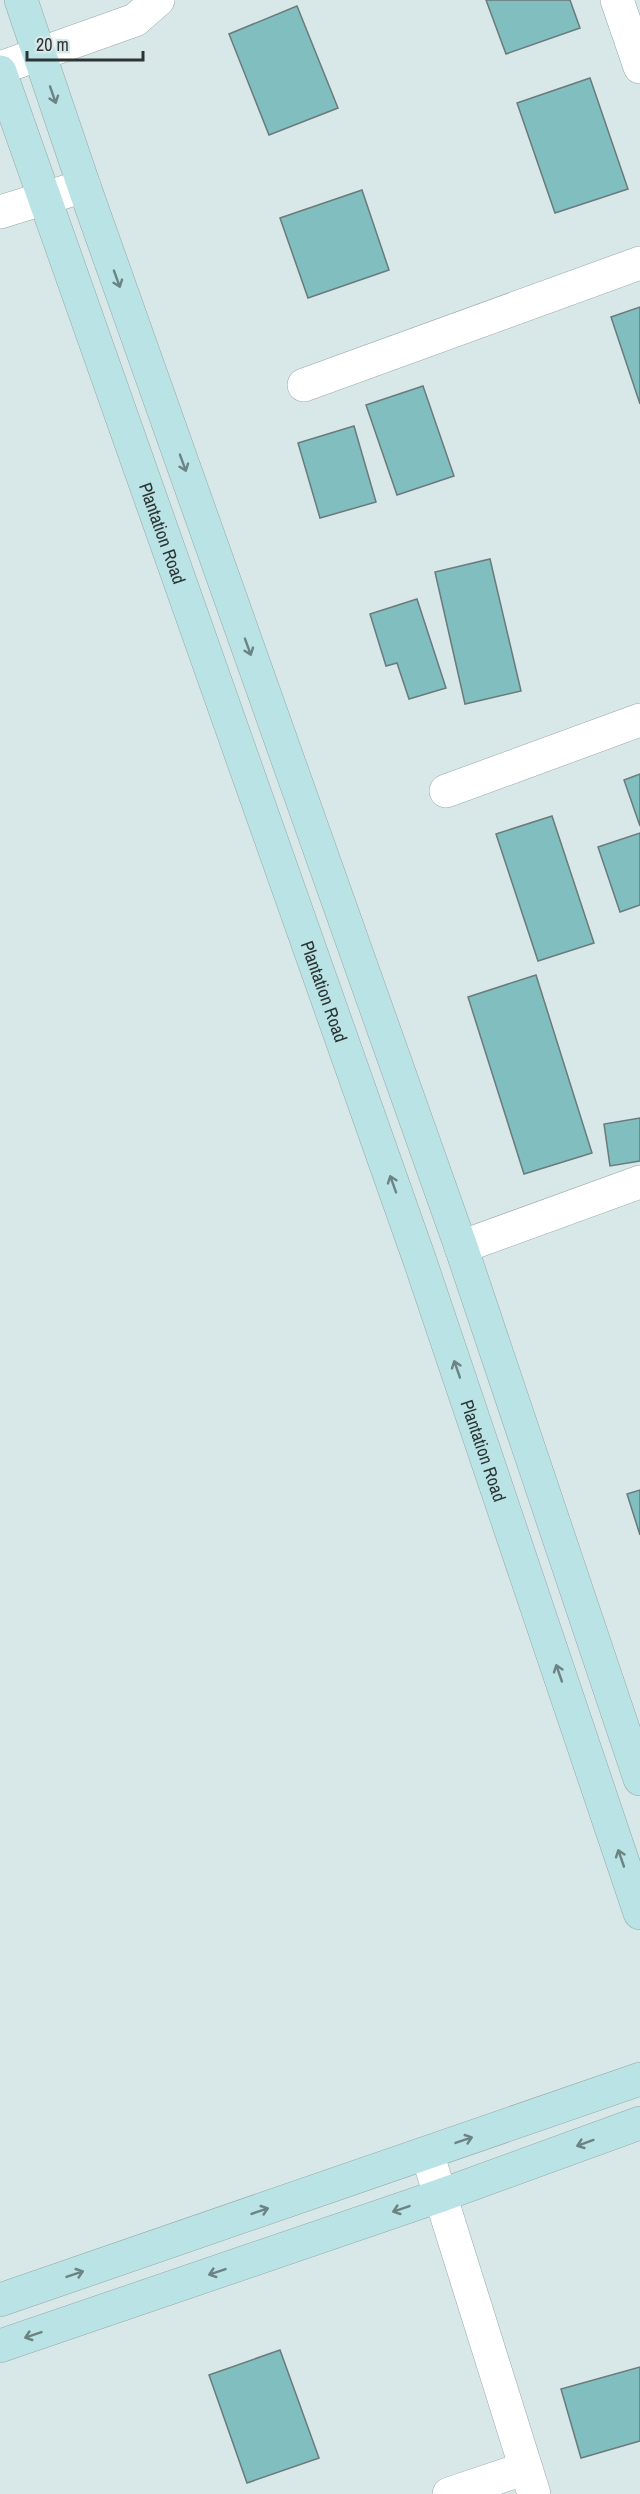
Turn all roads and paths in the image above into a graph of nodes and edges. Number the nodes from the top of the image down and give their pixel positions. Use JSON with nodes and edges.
{"nodes":[{"id":1,"x":21,"y":0,"type":"edge"},
{"id":2,"x":158,"y":0,"type":"edge"},
{"id":3,"x":617,"y":0,"type":"edge"},
{"id":4,"x":39,"y":54,"type":"junction"},
{"id":5,"x":640,"y":67,"type":"edge"},
{"id":6,"x":0,"y":70,"type":"edge"},
{"id":7,"x":84,"y":186,"type":"junction"},
{"id":8,"x":43,"y":199,"type":"junction"},
{"id":9,"x":0,"y":212,"type":"edge"},
{"id":10,"x":640,"y":263,"type":"edge"},
{"id":11,"x":304,"y":385,"type":"dead end"},
{"id":12,"x":640,"y":720,"type":"edge"},
{"id":13,"x":446,"y":791,"type":"dead end"},
{"id":14,"x":640,"y":1182,"type":"edge"},
{"id":15,"x":461,"y":1247,"type":"junction"},
{"id":16,"x":640,"y":1779,"type":"edge"},
{"id":17,"x":640,"y":1913,"type":"edge"},
{"id":18,"x":640,"y":2079,"type":"edge"},
{"id":19,"x":640,"y":2123,"type":"edge"},
{"id":20,"x":427,"y":2153,"type":"junction"},
{"id":21,"x":442,"y":2195,"type":"junction"},
{"id":22,"x":0,"y":2300,"type":"edge"},
{"id":23,"x":0,"y":2346,"type":"edge"},
{"id":24,"x":530,"y":2481,"type":"edge"},
{"id":25,"x":449,"y":2494,"type":"edge"}],
"edges":[{"from":1,"to":4,"type":"street"},
{"from":2,"to":4,"type":"street"},
{"from":3,"to":5,"type":"street"},
{"from":4,"to":6,"type":"street"},
{"from":4,"to":7,"type":"street","one_way":true},
{"from":6,"to":8,"type":"street","name":"Plantation Road"},
{"from":7,"to":8,"type":"street"},
{"from":7,"to":15,"type":"street","one_way":true},
{"from":8,"to":9,"type":"street"},
{"from":17,"to":8,"type":"street","name":"Plantation Road","one_way":true},
{"from":10,"to":11,"type":"street"},
{"from":12,"to":13,"type":"street"},
{"from":14,"to":15,"type":"street"},
{"from":15,"to":16,"type":"street"},
{"from":20,"to":18,"type":"street","one_way":true},
{"from":19,"to":21,"type":"street","one_way":true},
{"from":20,"to":21,"type":"street"},
{"from":22,"to":20,"type":"street","one_way":true},
{"from":21,"to":23,"type":"street","one_way":true},
{"from":21,"to":24,"type":"street"},
{"from":24,"to":25,"type":"street"}]}
